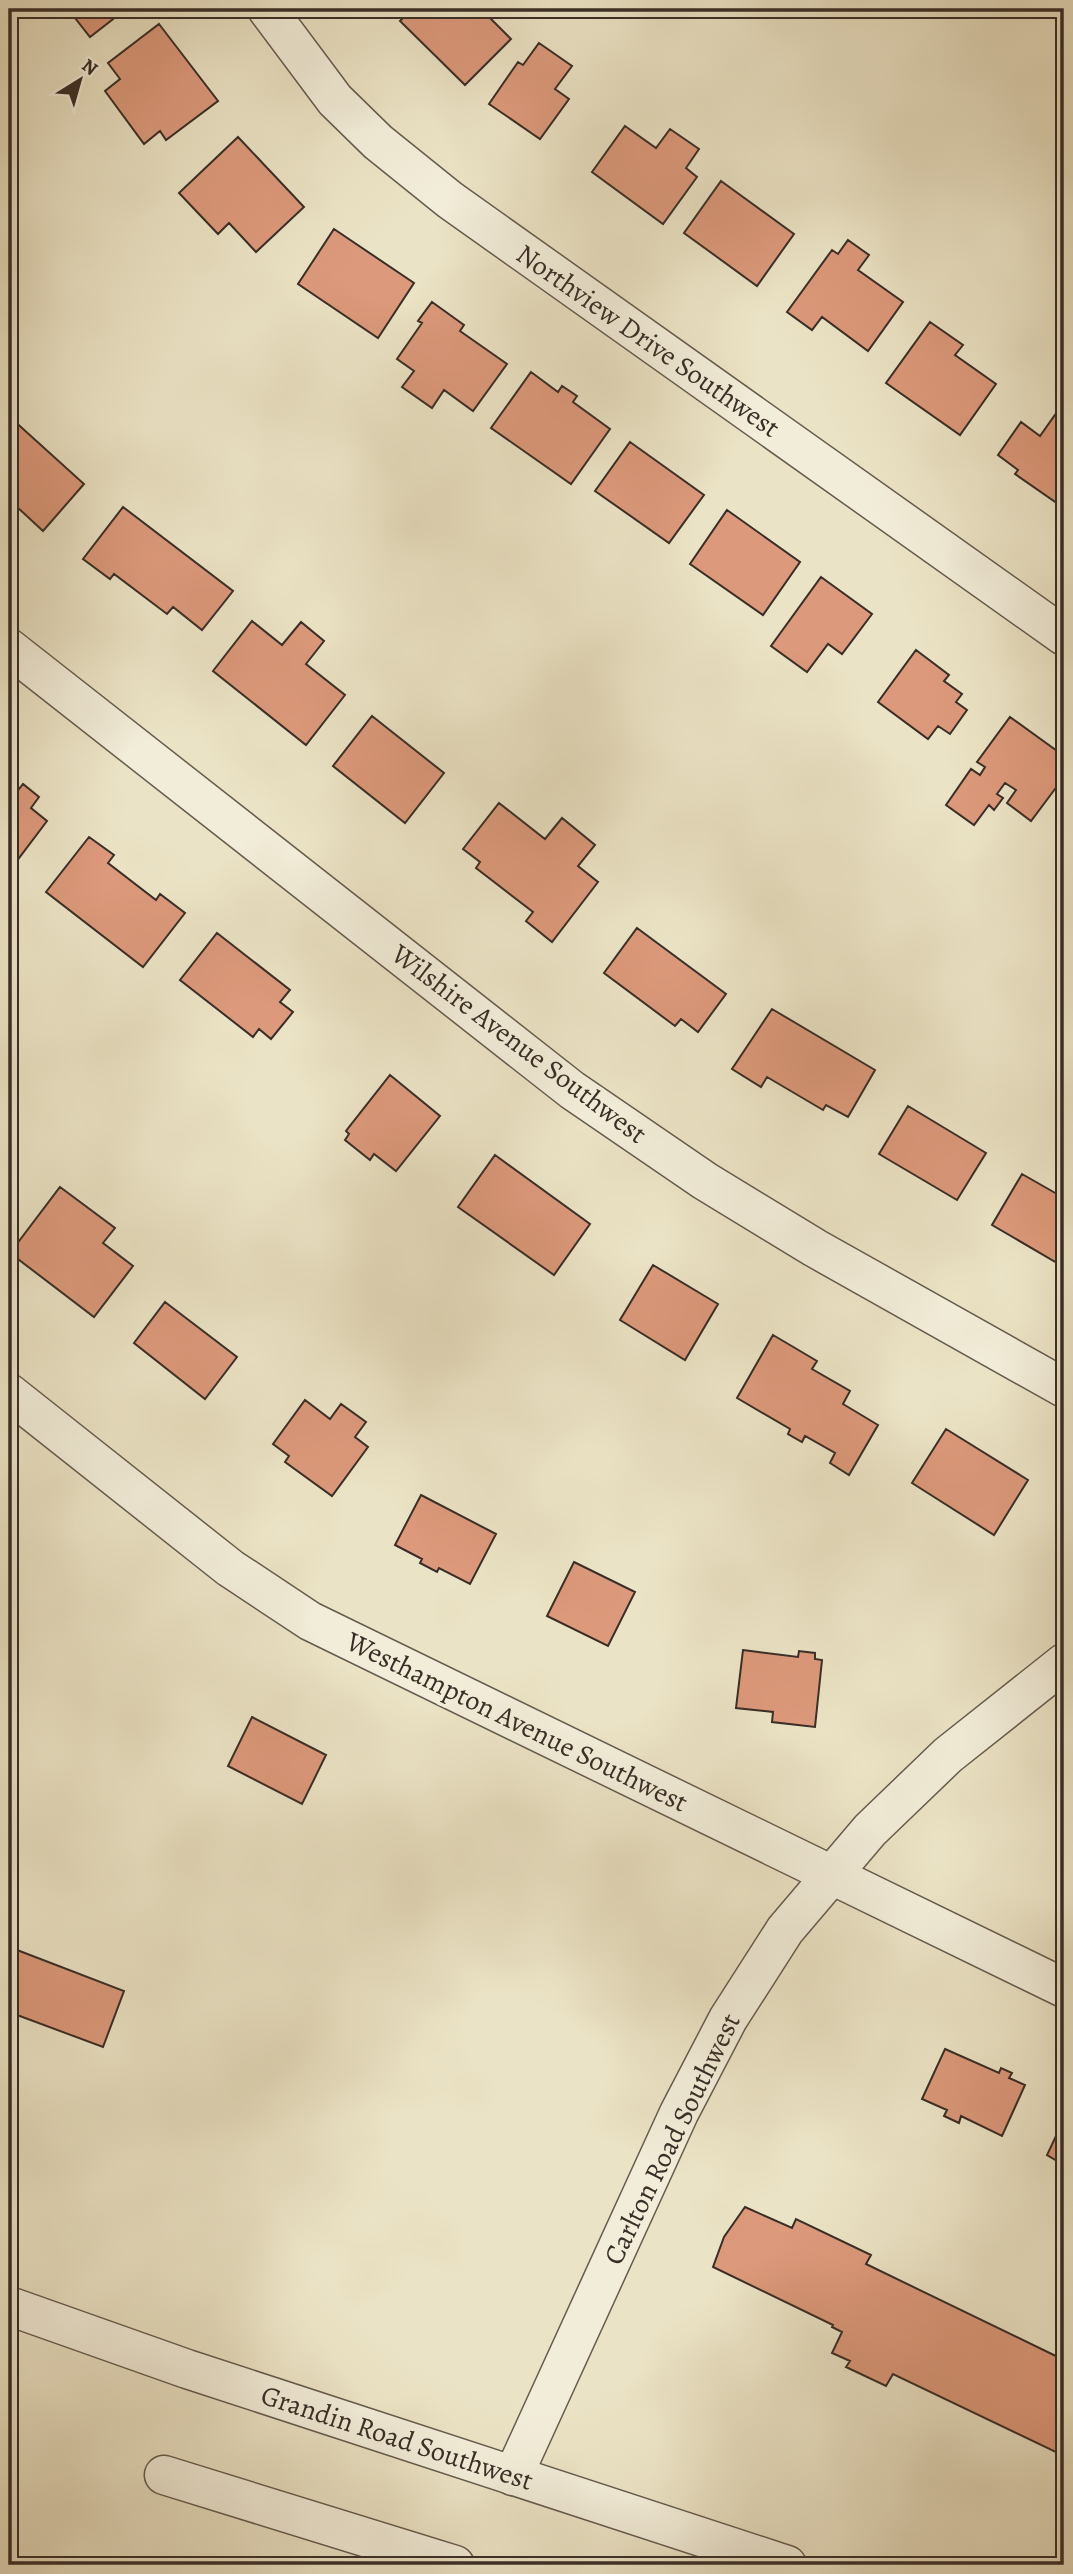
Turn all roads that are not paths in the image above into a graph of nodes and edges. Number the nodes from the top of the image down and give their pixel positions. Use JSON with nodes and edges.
{"nodes":[{"id":1,"x":267,"y":9,"type":"edge"},
{"id":2,"x":1064,"y":636,"type":"edge"},
{"id":3,"x":9,"y":648,"type":"edge"},
{"id":4,"x":1064,"y":1388,"type":"edge"},
{"id":5,"x":9,"y":1393,"type":"edge"},
{"id":6,"x":1064,"y":1663,"type":"edge"},
{"id":7,"x":829,"y":1875,"type":"junction"},
{"id":8,"x":1064,"y":1988,"type":"edge"},
{"id":9,"x":9,"y":2306,"type":"edge"},
{"id":10,"x":164,"y":2475,"type":"dead end"},
{"id":11,"x":513,"y":2476,"type":"junction"},
{"id":12,"x":455,"y":2565,"type":"edge"},
{"id":13,"x":787,"y":2565,"type":"edge"}],
"edges":[{"from":1,"to":2,"type":"street","name":"Northview Drive Southwest"},
{"from":3,"to":4,"type":"street","name":"Wilshire Avenue Southwest"},
{"from":5,"to":7,"type":"street","name":"Westhampton Avenue Southwest"},
{"from":6,"to":7,"type":"street","name":"Carlton Road Southwest"},
{"from":7,"to":8,"type":"street","name":"Westhampton Avenue Southwest"},
{"from":7,"to":11,"type":"street","name":"Carlton Road Southwest"},
{"from":9,"to":11,"type":"street","name":"Grandin Road Southwest"},
{"from":10,"to":12,"type":"street"},
{"from":11,"to":13,"type":"street","name":"Grandin Road Southwest"}]}
